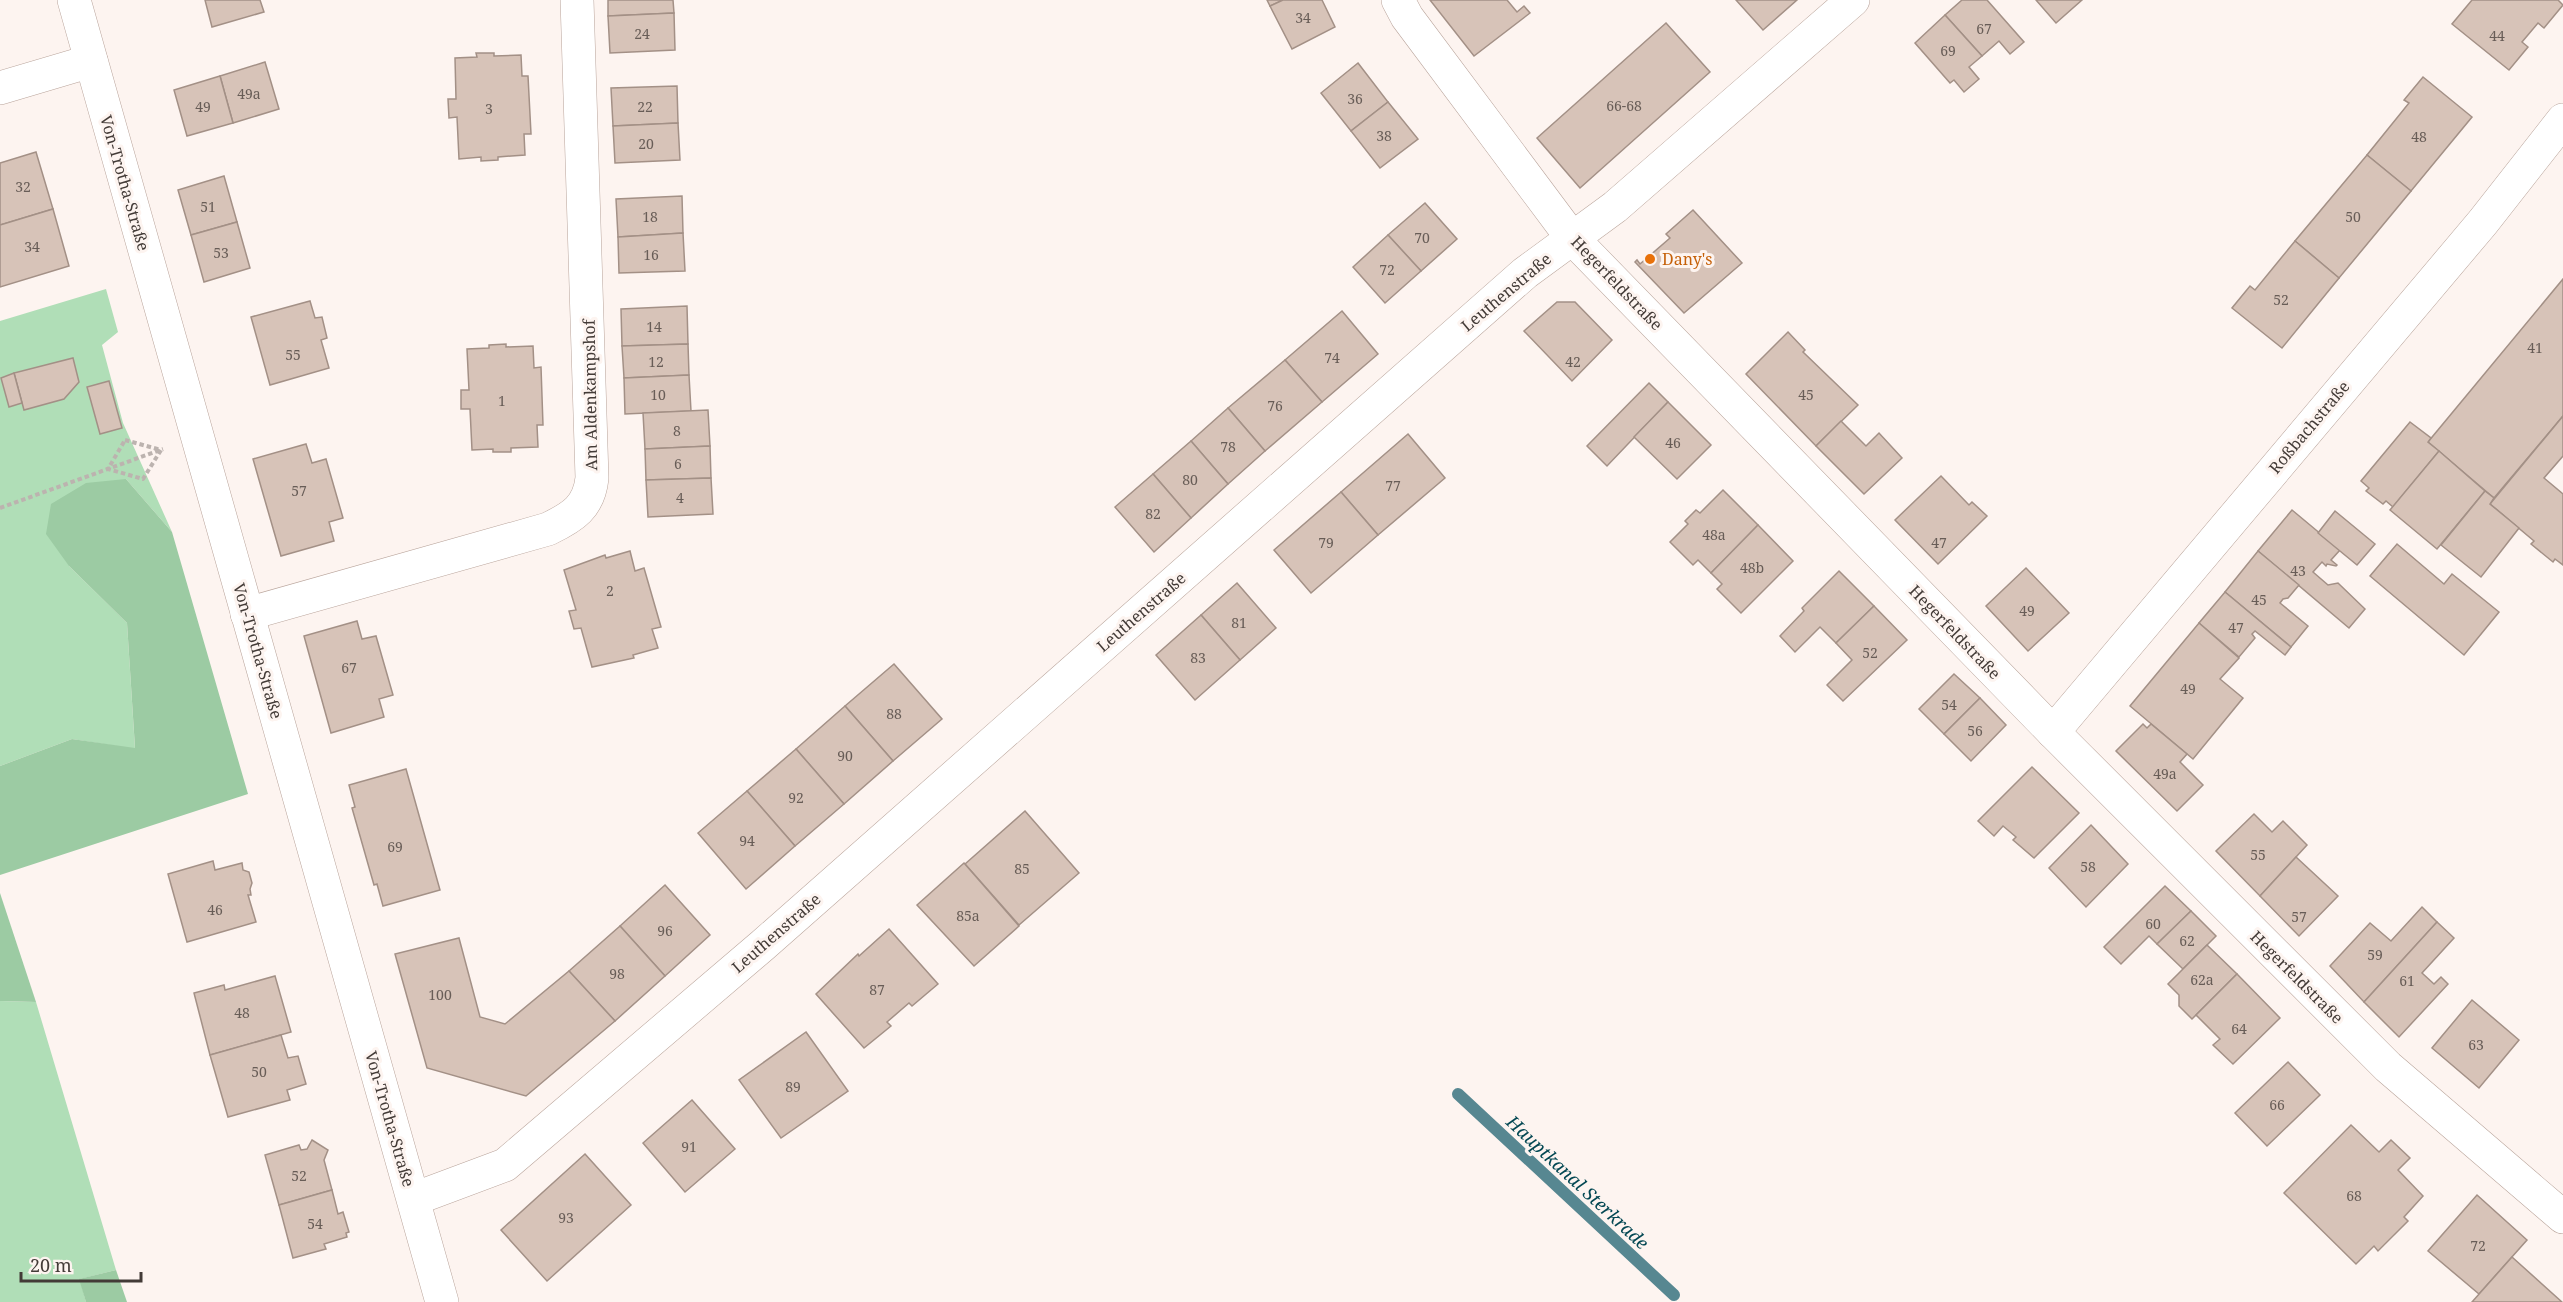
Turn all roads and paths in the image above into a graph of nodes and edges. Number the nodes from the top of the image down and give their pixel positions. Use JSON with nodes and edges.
{"nodes":[{"id":1,"x":74,"y":0,"type":"edge"},
{"id":2,"x":577,"y":0,"type":"edge"},
{"id":3,"x":1398,"y":0,"type":"edge"},
{"id":4,"x":1853,"y":0,"type":"edge"},
{"id":5,"x":91,"y":61,"type":"junction"},
{"id":6,"x":0,"y":88,"type":"edge"},
{"id":7,"x":2563,"y":120,"type":"edge"},
{"id":8,"x":1572,"y":238,"type":"junction"},
{"id":9,"x":132,"y":460,"type":"dead end"},
{"id":10,"x":108,"y":470,"type":"junction"},
{"id":11,"x":0,"y":508,"type":"edge"},
{"id":12,"x":247,"y":614,"type":"junction"},
{"id":13,"x":2052,"y":732,"type":"junction"},
{"id":14,"x":414,"y":1199,"type":"junction"},
{"id":15,"x":2563,"y":1217,"type":"edge"},
{"id":16,"x":442,"y":1302,"type":"edge"}],
"edges":[{"from":1,"to":5,"type":"street","name":"Von-Trotha-Straße"},
{"from":2,"to":12,"type":"street","name":"Am Aldenkampshof"},
{"from":3,"to":8,"type":"street","name":"Hegerfeldstraße"},
{"from":4,"to":8,"type":"street","name":"Leuthenstraße"},
{"from":5,"to":6,"type":"street"},
{"from":5,"to":12,"type":"street","name":"Von-Trotha-Straße"},
{"from":7,"to":13,"type":"street","name":"Roßbachstraße"},
{"from":8,"to":13,"type":"street","name":"Hegerfeldstraße"},
{"from":8,"to":14,"type":"street","name":"Leuthenstraße"},
{"from":9,"to":10,"type":"path"},
{"from":10,"to":10,"type":"path"},
{"from":10,"to":11,"type":"path"},
{"from":12,"to":14,"type":"street","name":"Von-Trotha-Straße"},
{"from":13,"to":15,"type":"street","name":"Hegerfeldstraße"},
{"from":14,"to":16,"type":"street","name":"Von-Trotha-Straße"}]}
